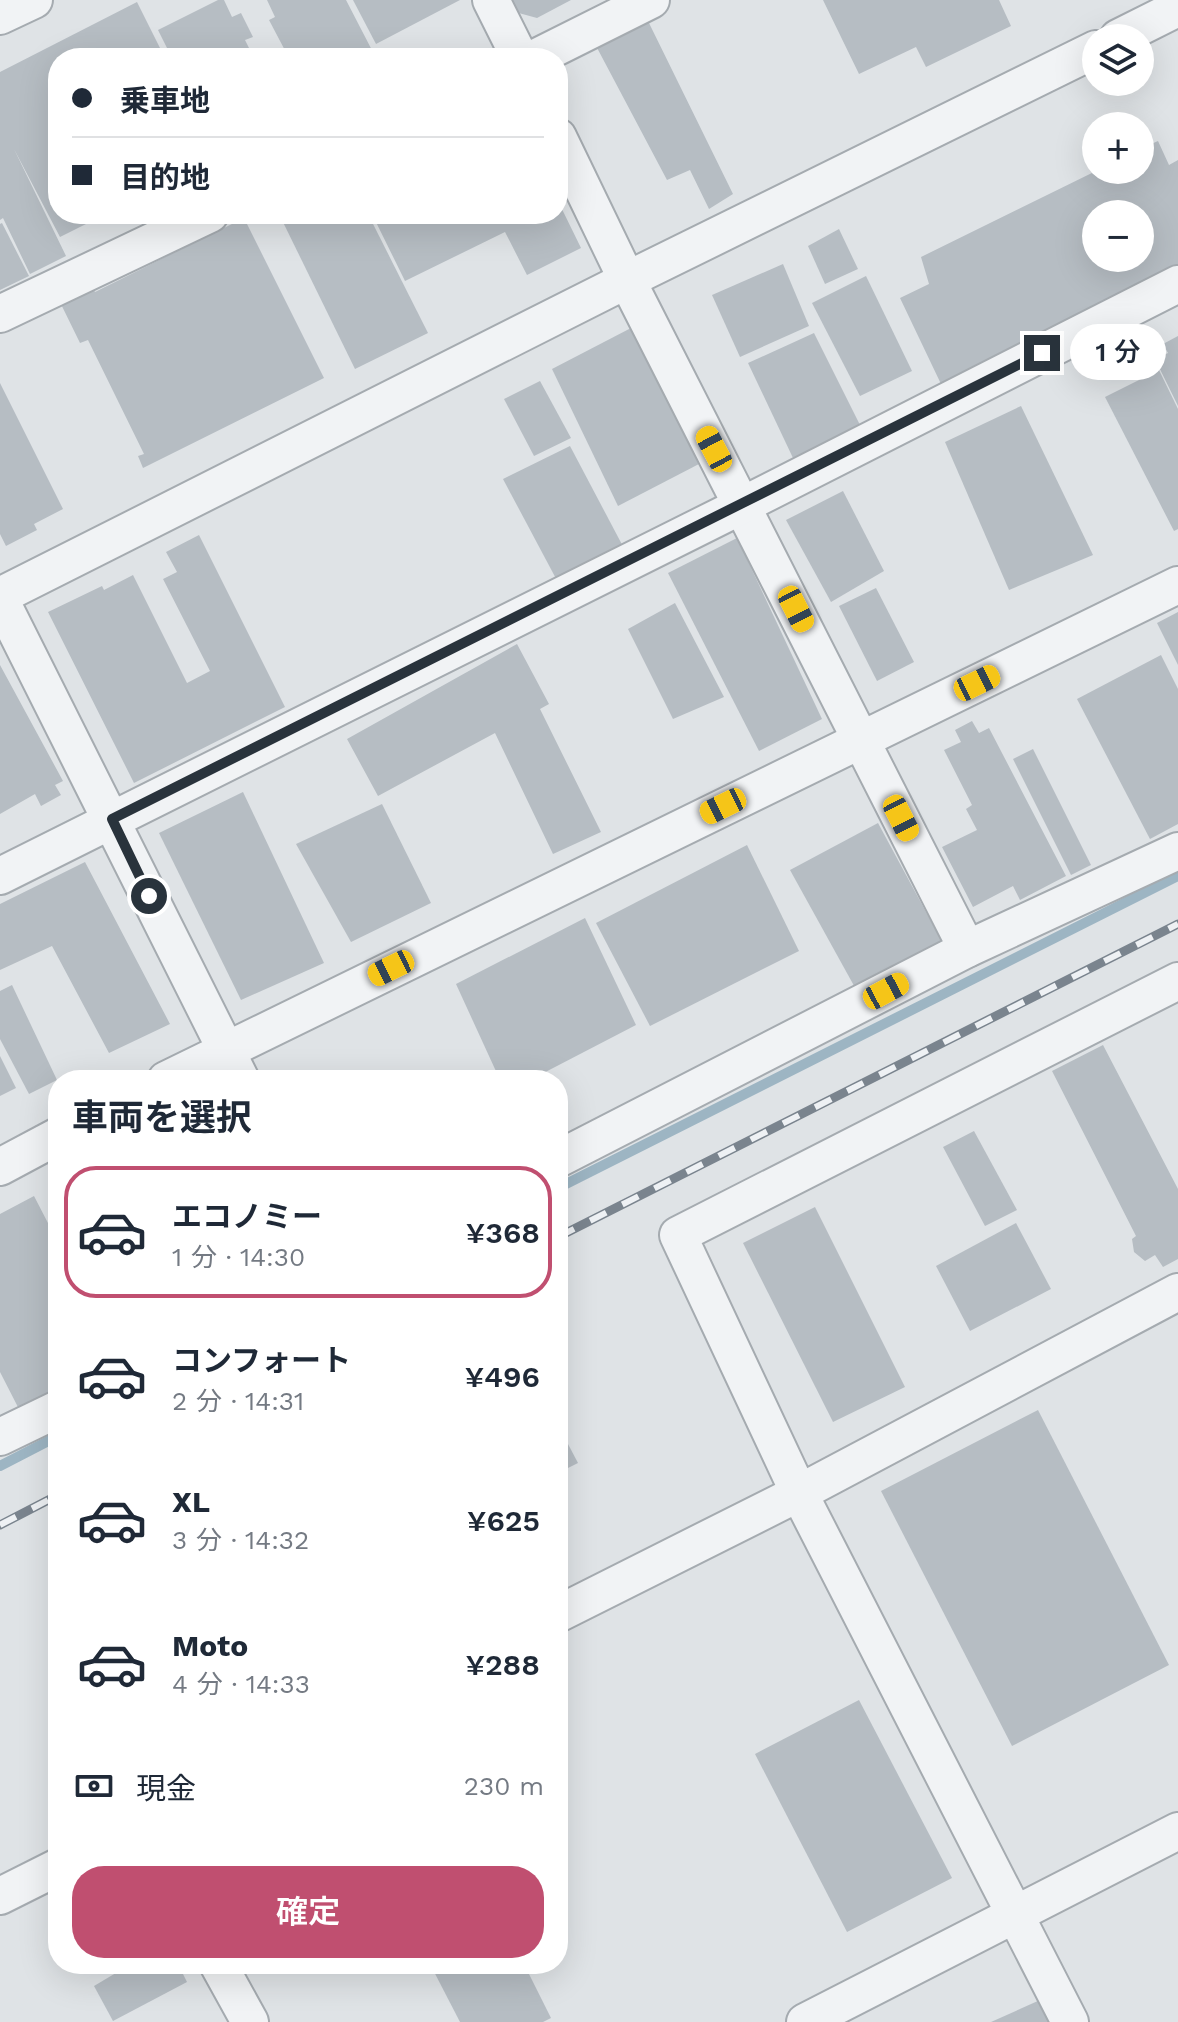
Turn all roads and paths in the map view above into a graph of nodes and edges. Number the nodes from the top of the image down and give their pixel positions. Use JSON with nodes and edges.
{"nodes":[{"id":1,"x":34,"y":0,"type":"edge"},
{"id":2,"x":491,"y":0,"type":"edge"},
{"id":3,"x":651,"y":0,"type":"edge"},
{"id":4,"x":1178,"y":8,"type":"edge"},
{"id":5,"x":0,"y":16,"type":"edge"},
{"id":6,"x":1146,"y":24,"type":"edge"},
{"id":7,"x":515,"y":48,"type":"edge"},
{"id":8,"x":555,"y":48,"type":"edge"},
{"id":9,"x":1082,"y":56,"type":"edge"},
{"id":10,"x":568,"y":158,"type":"edge"},
{"id":11,"x":189,"y":224,"type":"edge"},
{"id":12,"x":627,"y":280,"type":"junction"},
{"id":13,"x":1178,"y":284,"type":"edge"},
{"id":14,"x":0,"y":314,"type":"edge"},
{"id":15,"x":743,"y":505,"type":"junction"},
{"id":16,"x":1178,"y":585,"type":"edge"},
{"id":17,"x":0,"y":598,"type":"edge"},
{"id":18,"x":862,"y":739,"type":"junction"},
{"id":19,"x":112,"y":819,"type":"junction"},
{"id":20,"x":1178,"y":851,"type":"edge"},
{"id":21,"x":0,"y":876,"type":"edge"},
{"id":22,"x":967,"y":949,"type":"junction"},
{"id":23,"x":1178,"y":981,"type":"edge"},
{"id":24,"x":233,"y":1064,"type":"edge"},
{"id":25,"x":208,"y":1070,"type":"edge"},
{"id":26,"x":48,"y":1141,"type":"edge"},
{"id":27,"x":568,"y":1154,"type":"edge"},
{"id":28,"x":0,"y":1167,"type":"edge"},
{"id":29,"x":1178,"y":1292,"type":"edge"},
{"id":30,"x":48,"y":1414,"type":"edge"},
{"id":31,"x":0,"y":1437,"type":"edge"},
{"id":32,"x":799,"y":1493,"type":"junction"},
{"id":33,"x":568,"y":1609,"type":"edge"},
{"id":34,"x":1178,"y":1831,"type":"edge"},
{"id":35,"x":48,"y":1872,"type":"edge"},
{"id":36,"x":0,"y":1896,"type":"edge"},
{"id":37,"x":1015,"y":1914,"type":"junction"},
{"id":38,"x":224,"y":1974,"type":"edge"},
{"id":39,"x":250,"y":2022,"type":"edge"},
{"id":40,"x":805,"y":2022,"type":"edge"},
{"id":41,"x":1070,"y":2022,"type":"edge"}],
"edges":[{"from":1,"to":5,"type":"street"},
{"from":2,"to":7,"type":"street"},
{"from":3,"to":8,"type":"street"},
{"from":4,"to":6,"type":"street"},
{"from":9,"to":12,"type":"street"},
{"from":10,"to":12,"type":"street"},
{"from":11,"to":14,"type":"street"},
{"from":12,"to":15,"type":"street"},
{"from":12,"to":17,"type":"street"},
{"from":13,"to":15,"type":"street"},
{"from":15,"to":18,"type":"street"},
{"from":15,"to":19,"type":"street"},
{"from":16,"to":18,"type":"street"},
{"from":17,"to":19,"type":"street"},
{"from":18,"to":22,"type":"street"},
{"from":18,"to":24,"type":"street"},
{"from":19,"to":21,"type":"street"},
{"from":19,"to":24,"type":"street"},
{"from":20,"to":22,"type":"street"},
{"from":22,"to":27,"type":"street"},
{"from":23,"to":32,"type":"street"},
{"from":24,"to":25,"type":"street"},
{"from":26,"to":28,"type":"street"},
{"from":29,"to":32,"type":"street"},
{"from":30,"to":31,"type":"street"},
{"from":32,"to":33,"type":"street"},
{"from":32,"to":37,"type":"street"},
{"from":34,"to":37,"type":"street"},
{"from":35,"to":36,"type":"street"},
{"from":37,"to":40,"type":"street"},
{"from":37,"to":41,"type":"street"},
{"from":38,"to":39,"type":"street"}]}
